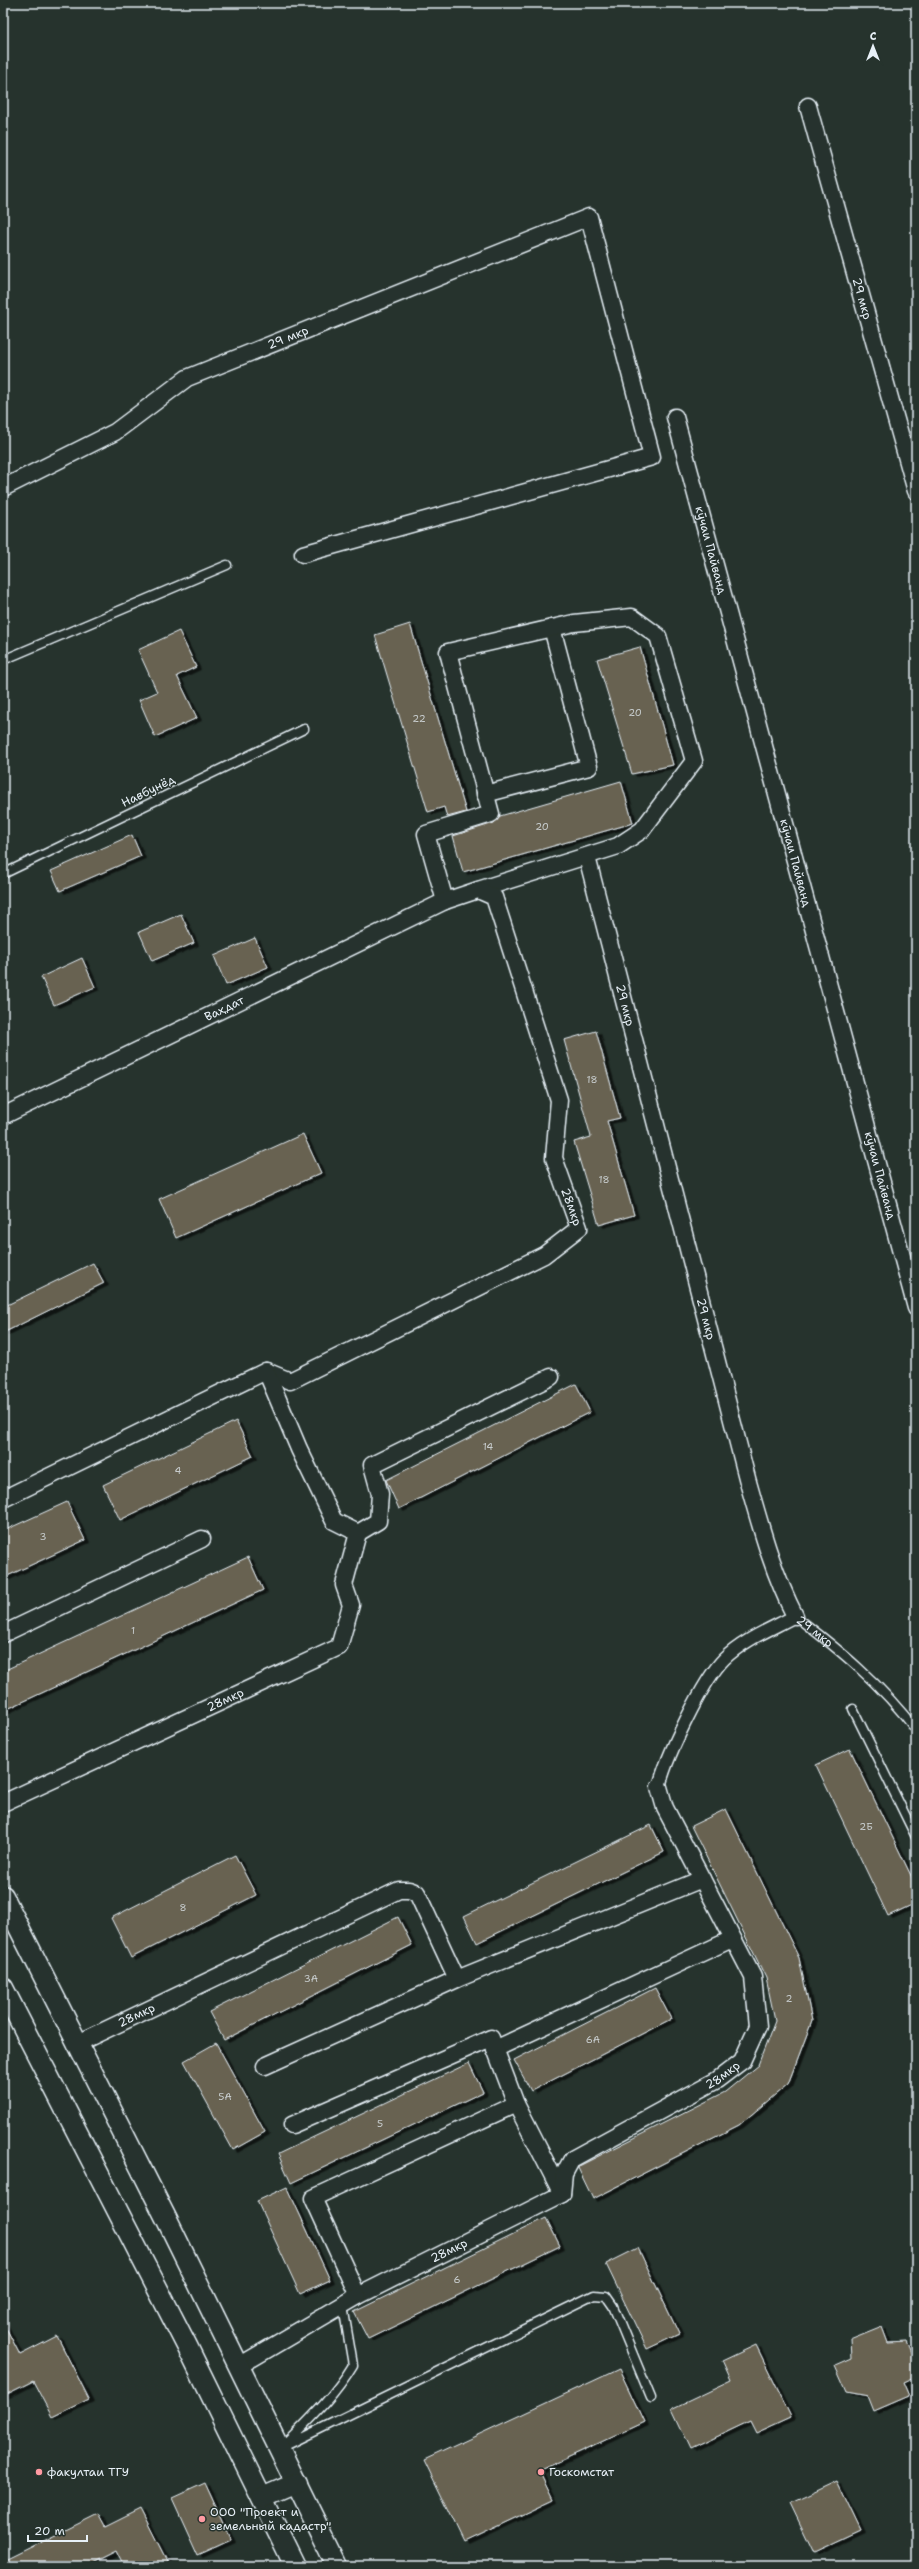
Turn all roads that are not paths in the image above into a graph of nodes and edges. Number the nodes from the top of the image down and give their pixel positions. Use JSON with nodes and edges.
{"nodes":[{"id":1,"x":808,"y":106,"type":"dead end"},
{"id":2,"x":675,"y":417,"type":"dead end"},
{"id":3,"x":3,"y":488,"type":"edge"},
{"id":4,"x":916,"y":491,"type":"edge"},
{"id":5,"x":303,"y":554,"type":"dead end"},
{"id":6,"x":227,"y":565,"type":"dead end"},
{"id":7,"x":552,"y":628,"type":"junction"},
{"id":8,"x":3,"y":660,"type":"edge"},
{"id":9,"x":304,"y":729,"type":"dead end"},
{"id":10,"x":485,"y":794,"type":"junction"},
{"id":11,"x":587,"y":857,"type":"junction"},
{"id":12,"x":3,"y":874,"type":"edge"},
{"id":13,"x":478,"y":890,"type":"junction"},
{"id":14,"x":445,"y":901,"type":"junction"},
{"id":15,"x":3,"y":1116,"type":"edge"},
{"id":16,"x":916,"y":1308,"type":"edge"},
{"id":17,"x":266,"y":1371,"type":"junction"},
{"id":18,"x":551,"y":1378,"type":"dead end"},
{"id":19,"x":3,"y":1499,"type":"edge"},
{"id":20,"x":358,"y":1533,"type":"junction"},
{"id":21,"x":202,"y":1539,"type":"dead end"},
{"id":22,"x":794,"y":1616,"type":"junction"},
{"id":23,"x":3,"y":1634,"type":"edge"},
{"id":24,"x":853,"y":1709,"type":"dead end"},
{"id":25,"x":916,"y":1730,"type":"edge"},
{"id":26,"x":659,"y":1787,"type":"joint"},
{"id":27,"x":3,"y":1803,"type":"edge"},
{"id":28,"x":916,"y":1837,"type":"edge"},
{"id":29,"x":702,"y":1879,"type":"junction"},
{"id":30,"x":3,"y":1896,"type":"edge"},
{"id":31,"x":732,"y":1939,"type":"junction"},
{"id":32,"x":457,"y":1979,"type":"junction"},
{"id":33,"x":4,"y":1994,"type":"edge"},
{"id":34,"x":76,"y":2044,"type":"junction"},
{"id":35,"x":495,"y":2049,"type":"junction"},
{"id":36,"x":265,"y":2066,"type":"dead end"},
{"id":37,"x":516,"y":2104,"type":"junction"},
{"id":38,"x":292,"y":2125,"type":"dead end"},
{"id":39,"x":562,"y":2194,"type":"junction"},
{"id":40,"x":358,"y":2296,"type":"junction"},
{"id":41,"x":343,"y":2306,"type":"junction"},
{"id":42,"x":239,"y":2366,"type":"junction"},
{"id":43,"x":651,"y":2398,"type":"dead end"},
{"id":44,"x":281,"y":2448,"type":"junction"},
{"id":45,"x":297,"y":2483,"type":"junction"},
{"id":46,"x":262,"y":2498,"type":"junction"},
{"id":47,"x":295,"y":2566,"type":"edge"},
{"id":48,"x":337,"y":2566,"type":"edge"}],
"edges":[{"from":1,"to":4,"type":"street","name":"29 мкр"},
{"from":2,"to":16,"type":"street","name":"кӯчаи Пайванд"},
{"from":3,"to":5,"type":"street","name":"29 мкр"},
{"from":6,"to":8,"type":"lane"},
{"from":7,"to":10,"type":"street"},
{"from":7,"to":10,"type":"street"},
{"from":7,"to":11,"type":"street"},
{"from":9,"to":12,"type":"lane","name":"Навбунёд"},
{"from":10,"to":14,"type":"street"},
{"from":11,"to":13,"type":"street"},
{"from":11,"to":22,"type":"street","name":"29 мкр"},
{"from":13,"to":14,"type":"street"},
{"from":13,"to":17,"type":"street","name":"28мкр"},
{"from":14,"to":15,"type":"street","name":"Ваҳдат"},
{"from":17,"to":19,"type":"street"},
{"from":17,"to":20,"type":"street"},
{"from":18,"to":20,"type":"street"},
{"from":20,"to":27,"type":"street","name":"28мкр"},
{"from":21,"to":23,"type":"street"},
{"from":22,"to":25,"type":"lane","name":"29 мкр"},
{"from":22,"to":26,"type":"street"},
{"from":24,"to":28,"type":"lane"},
{"from":26,"to":29,"type":"street","name":"28мкр"},
{"from":29,"to":31,"type":"street","name":"28мкр"},
{"from":29,"to":32,"type":"street"},
{"from":30,"to":34,"type":"street"},
{"from":31,"to":35,"type":"street"},
{"from":31,"to":39,"type":"street","name":"28мкр"},
{"from":32,"to":34,"type":"street","name":"28мкр"},
{"from":32,"to":36,"type":"street"},
{"from":33,"to":46,"type":"street"},
{"from":34,"to":42,"type":"street"},
{"from":35,"to":37,"type":"street"},
{"from":35,"to":38,"type":"street"},
{"from":37,"to":39,"type":"street"},
{"from":37,"to":40,"type":"street"},
{"from":39,"to":40,"type":"street","name":"28мкр"},
{"from":40,"to":41,"type":"street","name":"28мкр"},
{"from":41,"to":42,"type":"street","name":"28мкр"},
{"from":41,"to":44,"type":"lane"},
{"from":42,"to":44,"type":"street"},
{"from":43,"to":44,"type":"lane"},
{"from":44,"to":45,"type":"street"},
{"from":45,"to":46,"type":"street"},
{"from":45,"to":48,"type":"street"},
{"from":46,"to":47,"type":"street"}]}
